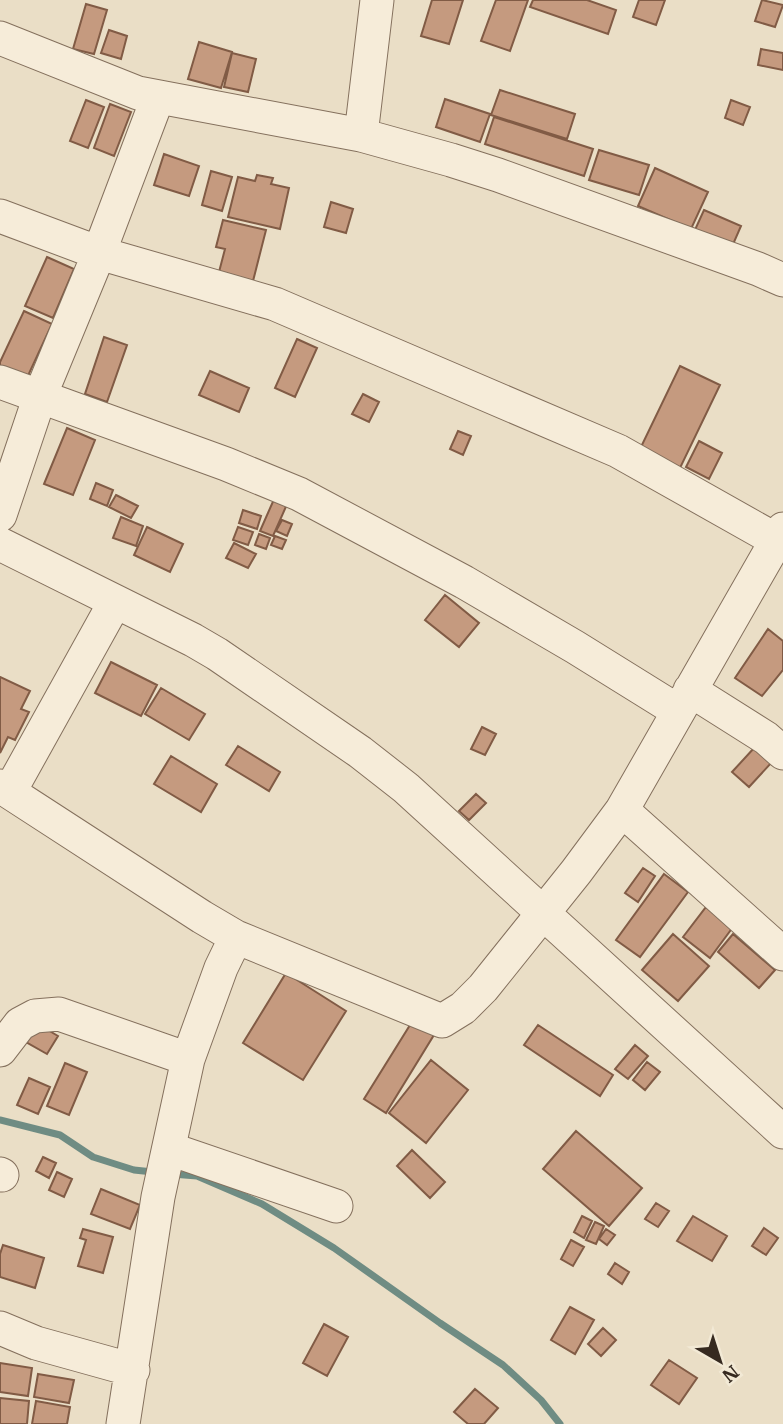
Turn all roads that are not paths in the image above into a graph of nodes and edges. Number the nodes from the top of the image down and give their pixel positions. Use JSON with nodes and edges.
{"nodes":[{"id":1,"x":377,"y":0,"type":"edge"},
{"id":2,"x":0,"y":38,"type":"edge"},
{"id":3,"x":158,"y":97,"type":"junction"},
{"id":4,"x":360,"y":135,"type":"junction"},
{"id":5,"x":0,"y":216,"type":"edge"},
{"id":6,"x":99,"y":253,"type":"junction"},
{"id":7,"x":783,"y":280,"type":"edge"},
{"id":8,"x":0,"y":382,"type":"edge"},
{"id":9,"x":40,"y":396,"type":"junction"},
{"id":10,"x":0,"y":515,"type":"edge"},
{"id":11,"x":781,"y":538,"type":"edge"},
{"id":12,"x":0,"y":544,"type":"edge"},
{"id":13,"x":114,"y":602,"type":"junction"},
{"id":14,"x":684,"y":700,"type":"junction"},
{"id":15,"x":783,"y":753,"type":"edge"},
{"id":16,"x":5,"y":788,"type":"edge"},
{"id":17,"x":622,"y":810,"type":"junction"},
{"id":18,"x":542,"y":914,"type":"junction"},
{"id":19,"x":236,"y":937,"type":"junction"},
{"id":20,"x":783,"y":954,"type":"edge"},
{"id":21,"x":0,"y":1050,"type":"edge"},
{"id":22,"x":188,"y":1059,"type":"junction"},
{"id":23,"x":783,"y":1132,"type":"edge"},
{"id":24,"x":168,"y":1154,"type":"junction"},
{"id":25,"x":336,"y":1206,"type":"dead end"},
{"id":26,"x":0,"y":1328,"type":"edge"},
{"id":27,"x":132,"y":1370,"type":"junction"},
{"id":28,"x":123,"y":1424,"type":"edge"}],
"edges":[{"from":1,"to":4,"type":"lane"},
{"from":2,"to":3,"type":"lane"},
{"from":3,"to":4,"type":"lane"},
{"from":3,"to":6,"type":"lane"},
{"from":4,"to":7,"type":"lane"},
{"from":5,"to":6,"type":"lane"},
{"from":6,"to":9,"type":"lane"},
{"from":6,"to":11,"type":"lane"},
{"from":8,"to":9,"type":"lane"},
{"from":9,"to":10,"type":"lane"},
{"from":9,"to":14,"type":"lane"},
{"from":11,"to":14,"type":"lane"},
{"from":12,"to":13,"type":"lane"},
{"from":13,"to":16,"type":"lane"},
{"from":13,"to":18,"type":"lane"},
{"from":14,"to":15,"type":"lane"},
{"from":14,"to":17,"type":"lane"},
{"from":16,"to":19,"type":"lane"},
{"from":17,"to":18,"type":"lane"},
{"from":17,"to":20,"type":"lane"},
{"from":18,"to":19,"type":"lane"},
{"from":18,"to":23,"type":"lane"},
{"from":19,"to":22,"type":"lane"},
{"from":21,"to":22,"type":"lane"},
{"from":22,"to":24,"type":"lane"},
{"from":24,"to":25,"type":"lane"},
{"from":24,"to":27,"type":"lane"},
{"from":26,"to":27,"type":"lane"},
{"from":27,"to":28,"type":"lane"}]}
